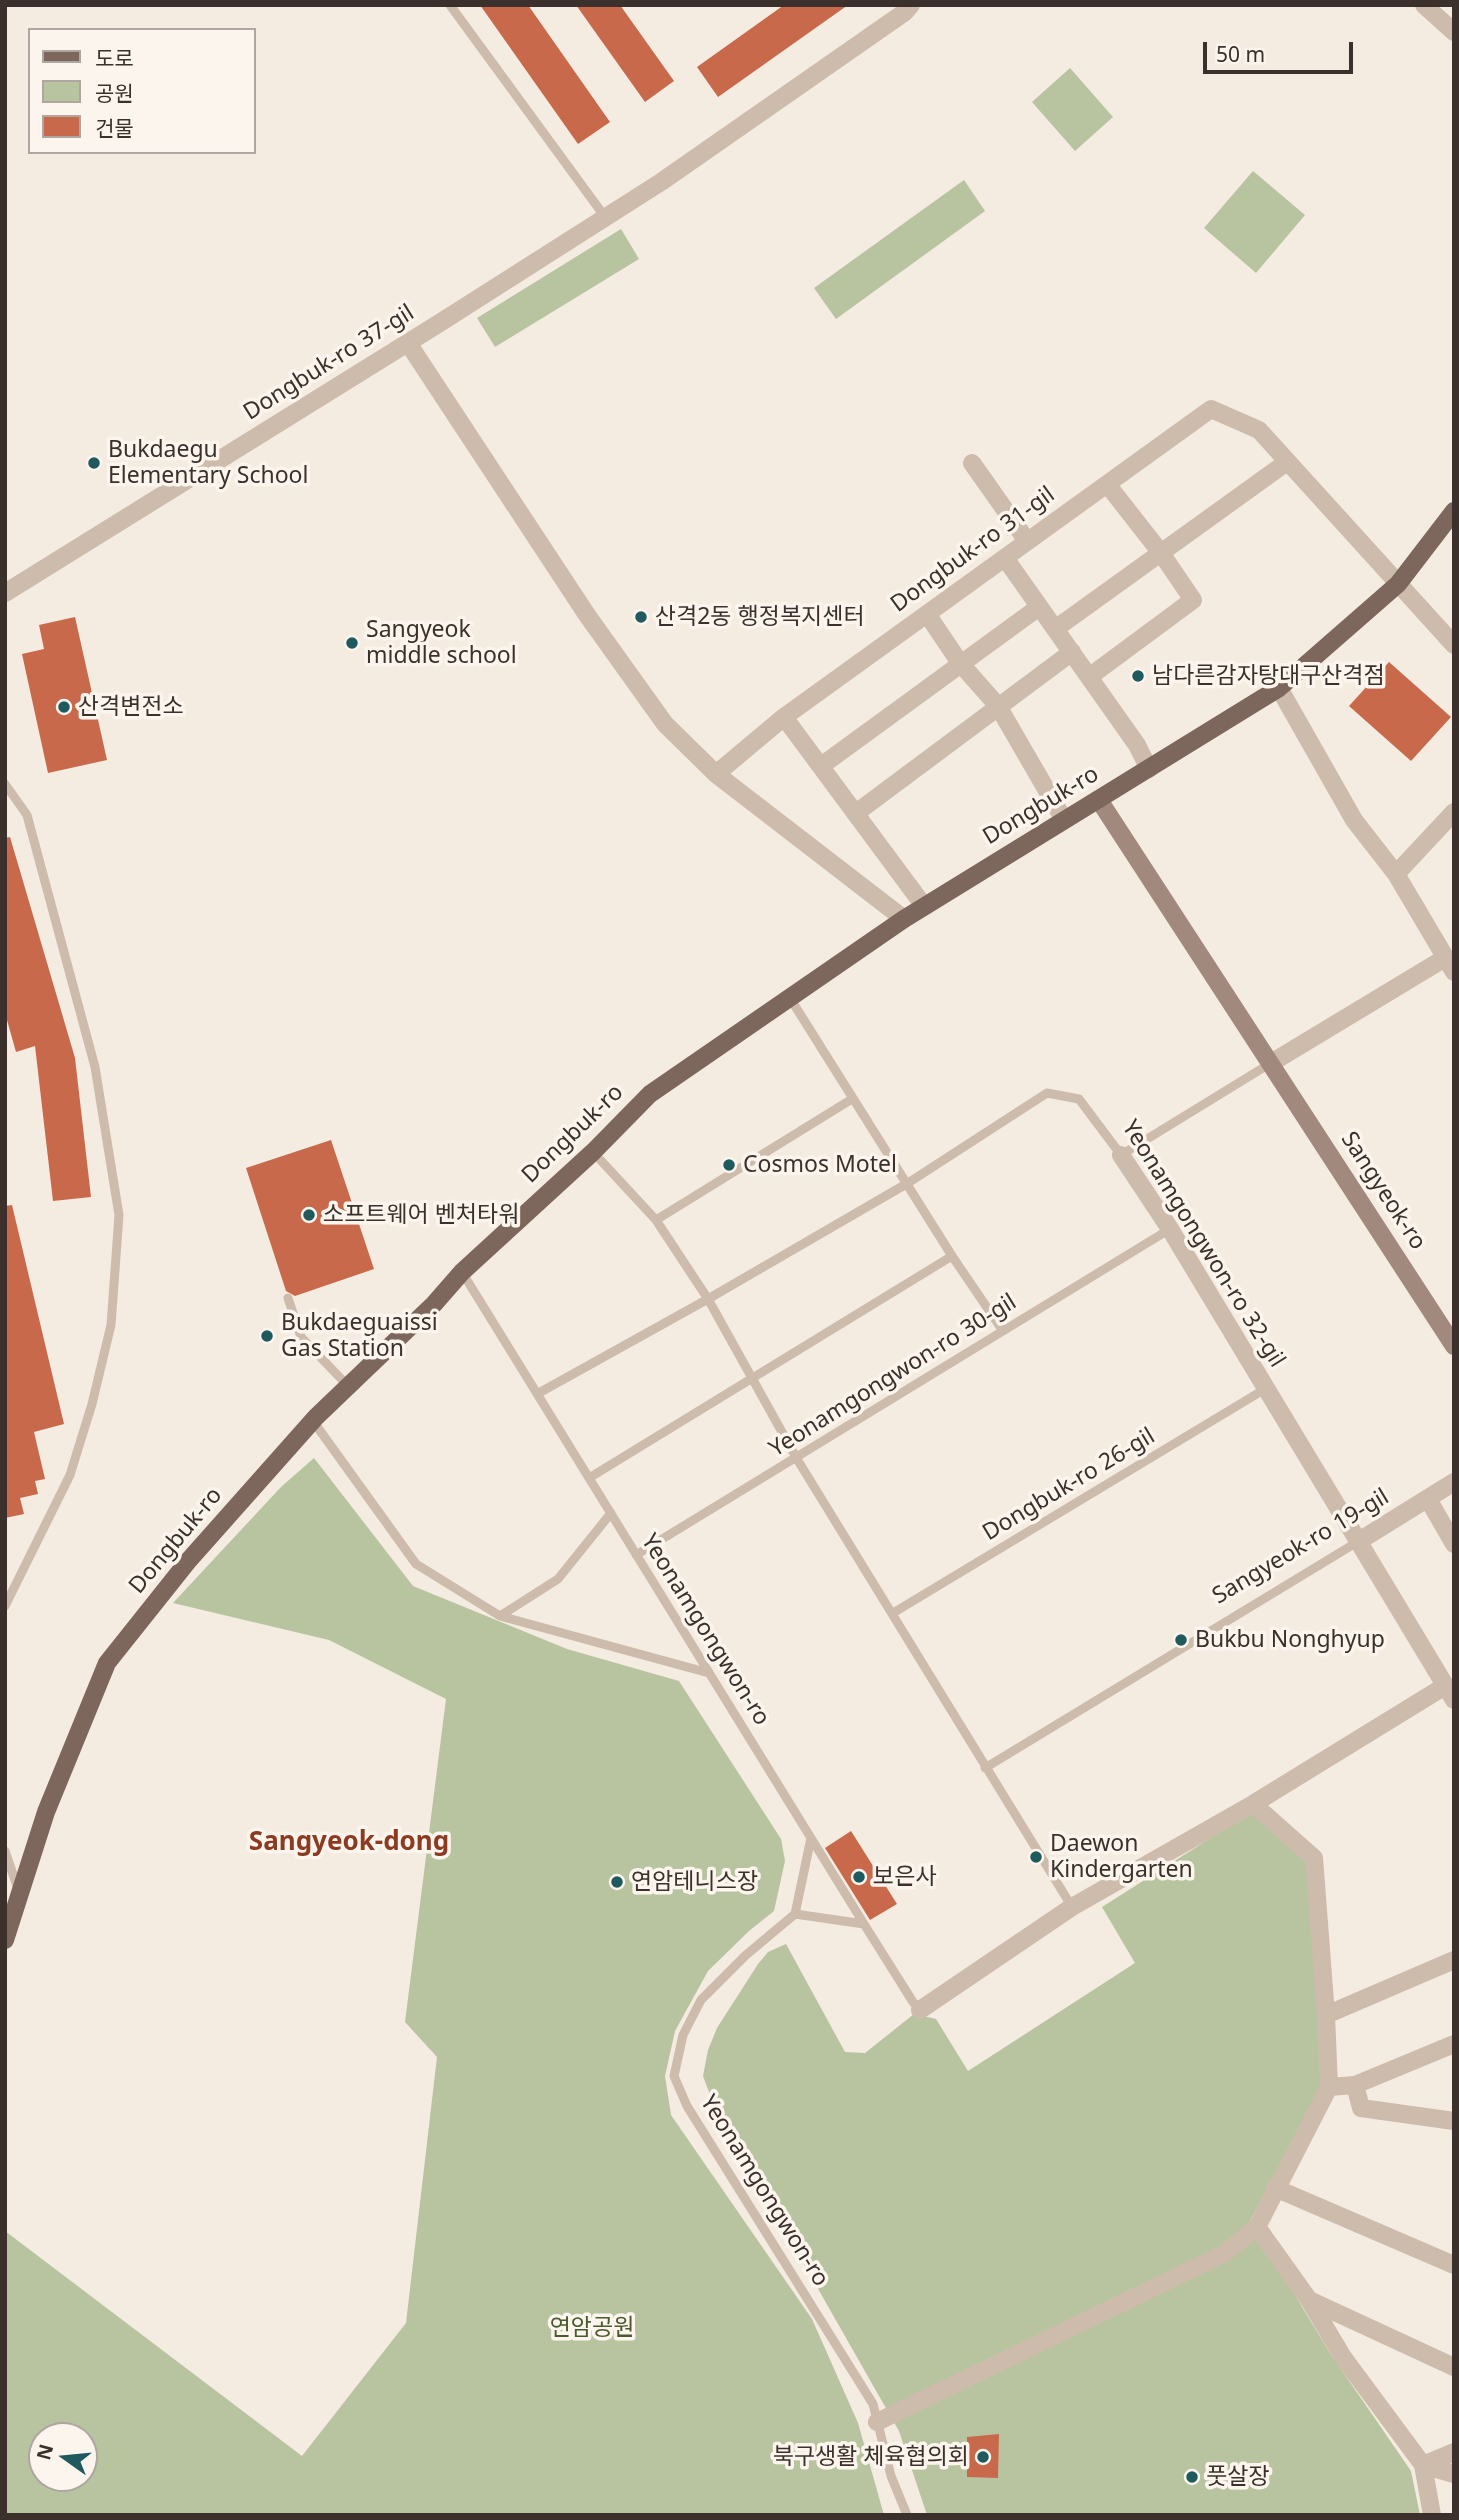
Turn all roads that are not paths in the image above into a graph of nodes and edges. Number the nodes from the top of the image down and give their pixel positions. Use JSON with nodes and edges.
{"nodes":[{"id":1,"x":450,"y":5,"type":"edge"},
{"id":2,"x":1424,"y":5,"type":"edge"},
{"id":3,"x":905,"y":8,"type":"edge"},
{"id":4,"x":1454,"y":32,"type":"edge"},
{"id":5,"x":605,"y":217,"type":"junction"},
{"id":6,"x":408,"y":343,"type":"junction"},
{"id":7,"x":1287,"y":462,"type":"junction"},
{"id":8,"x":972,"y":463,"type":"dead end"},
{"id":9,"x":1107,"y":484,"type":"junction"},
{"id":10,"x":1454,"y":511,"type":"edge"},
{"id":11,"x":1027,"y":541,"type":"junction"},
{"id":12,"x":1161,"y":553,"type":"junction"},
{"id":13,"x":1005,"y":558,"type":"junction"},
{"id":14,"x":1398,"y":584,"type":"junction"},
{"id":15,"x":5,"y":593,"type":"edge"},
{"id":16,"x":1039,"y":607,"type":"junction"},
{"id":17,"x":927,"y":614,"type":"junction"},
{"id":18,"x":1055,"y":629,"type":"junction"},
{"id":19,"x":1454,"y":645,"type":"edge"},
{"id":20,"x":1072,"y":652,"type":"junction"},
{"id":21,"x":960,"y":663,"type":"junction"},
{"id":22,"x":1089,"y":677,"type":"junction"},
{"id":23,"x":1279,"y":688,"type":"junction"},
{"id":24,"x":998,"y":706,"type":"junction"},
{"id":25,"x":784,"y":717,"type":"junction"},
{"id":26,"x":821,"y":766,"type":"junction"},
{"id":27,"x":1149,"y":769,"type":"junction"},
{"id":28,"x":716,"y":774,"type":"junction"},
{"id":29,"x":5,"y":784,"type":"edge"},
{"id":30,"x":1099,"y":800,"type":"junction"},
{"id":31,"x":1454,"y":811,"type":"edge"},
{"id":32,"x":856,"y":813,"type":"junction"},
{"id":33,"x":1064,"y":820,"type":"junction"},
{"id":34,"x":1396,"y":874,"type":"junction"},
{"id":35,"x":924,"y":906,"type":"junction"},
{"id":36,"x":904,"y":919,"type":"junction"},
{"id":37,"x":1450,"y":965,"type":"edge"},
{"id":38,"x":790,"y":998,"type":"junction"},
{"id":39,"x":1271,"y":1063,"type":"junction"},
{"id":40,"x":852,"y":1099,"type":"junction"},
{"id":41,"x":593,"y":1152,"type":"junction"},
{"id":42,"x":1121,"y":1155,"type":"junction"},
{"id":43,"x":908,"y":1183,"type":"junction"},
{"id":44,"x":656,"y":1220,"type":"junction"},
{"id":45,"x":1170,"y":1229,"type":"junction"},
{"id":46,"x":952,"y":1256,"type":"junction"},
{"id":47,"x":462,"y":1272,"type":"junction"},
{"id":48,"x":288,"y":1298,"type":"dead end"},
{"id":49,"x":708,"y":1299,"type":"junction"},
{"id":50,"x":1003,"y":1331,"type":"junction"},
{"id":51,"x":1454,"y":1346,"type":"edge"},
{"id":52,"x":752,"y":1377,"type":"junction"},
{"id":53,"x":348,"y":1386,"type":"junction"},
{"id":54,"x":1265,"y":1389,"type":"junction"},
{"id":55,"x":537,"y":1394,"type":"junction"},
{"id":56,"x":312,"y":1421,"type":"junction"},
{"id":57,"x":797,"y":1459,"type":"junction"},
{"id":58,"x":589,"y":1478,"type":"junction"},
{"id":59,"x":1454,"y":1482,"type":"edge"},
{"id":60,"x":1427,"y":1499,"type":"junction"},
{"id":61,"x":611,"y":1513,"type":"junction"},
{"id":62,"x":1359,"y":1541,"type":"junction"},
{"id":63,"x":1454,"y":1544,"type":"edge"},
{"id":64,"x":636,"y":1555,"type":"junction"},
{"id":65,"x":5,"y":1606,"type":"edge"},
{"id":66,"x":893,"y":1613,"type":"junction"},
{"id":67,"x":500,"y":1616,"type":"junction"},
{"id":68,"x":709,"y":1673,"type":"junction"},
{"id":69,"x":1449,"y":1693,"type":"edge"},
{"id":70,"x":985,"y":1768,"type":"junction"},
{"id":71,"x":1253,"y":1804,"type":"junction"},
{"id":72,"x":811,"y":1838,"type":"junction"},
{"id":73,"x":5,"y":1851,"type":"edge"},
{"id":74,"x":20,"y":1895,"type":"junction"},
{"id":75,"x":1072,"y":1907,"type":"junction"},
{"id":76,"x":795,"y":1914,"type":"junction"},
{"id":77,"x":864,"y":1924,"type":"junction"},
{"id":78,"x":5,"y":1940,"type":"edge"},
{"id":79,"x":1454,"y":1960,"type":"edge"},
{"id":80,"x":919,"y":2010,"type":"joint"},
{"id":81,"x":1326,"y":2015,"type":"junction"},
{"id":82,"x":1454,"y":2044,"type":"edge"},
{"id":83,"x":1354,"y":2085,"type":"junction"},
{"id":84,"x":1329,"y":2087,"type":"junction"},
{"id":85,"x":1454,"y":2122,"type":"edge"},
{"id":86,"x":1275,"y":2188,"type":"junction"},
{"id":87,"x":1257,"y":2227,"type":"junction"},
{"id":88,"x":1454,"y":2265,"type":"edge"},
{"id":89,"x":1308,"y":2300,"type":"junction"},
{"id":90,"x":1454,"y":2367,"type":"edge"},
{"id":91,"x":877,"y":2422,"type":"junction"},
{"id":92,"x":1454,"y":2452,"type":"edge"},
{"id":93,"x":1423,"y":2465,"type":"junction"},
{"id":94,"x":1454,"y":2474,"type":"edge"},
{"id":95,"x":906,"y":2515,"type":"edge"},
{"id":96,"x":1432,"y":2515,"type":"edge"}],
"edges":[{"from":1,"to":5,"type":"lane"},
{"from":2,"to":4,"type":"street"},
{"from":3,"to":5,"type":"street","name":"Dongbuk-ro 37-gil"},
{"from":5,"to":6,"type":"street","name":"Dongbuk-ro 37-gil"},
{"from":6,"to":15,"type":"street","name":"Dongbuk-ro 37-gil"},
{"from":6,"to":28,"type":"street"},
{"from":7,"to":9,"type":"street","name":"Dongbuk-ro 31-gil"},
{"from":7,"to":12,"type":"street"},
{"from":7,"to":14,"type":"street","name":"Dongbuk-ro 31-gil"},
{"from":8,"to":11,"type":"street"},
{"from":9,"to":11,"type":"street","name":"Dongbuk-ro 31-gil"},
{"from":9,"to":12,"type":"street"},
{"from":10,"to":14,"type":"main road","name":"Dongbuk-ro"},
{"from":11,"to":13,"type":"street","name":"Dongbuk-ro 31-gil"},
{"from":12,"to":18,"type":"street"},
{"from":12,"to":22,"type":"street"},
{"from":13,"to":16,"type":"street"},
{"from":13,"to":17,"type":"street","name":"Dongbuk-ro 31-gil"},
{"from":14,"to":19,"type":"street"},
{"from":14,"to":23,"type":"main road","name":"Dongbuk-ro"},
{"from":16,"to":18,"type":"street"},
{"from":16,"to":21,"type":"street"},
{"from":17,"to":21,"type":"street"},
{"from":17,"to":25,"type":"street","name":"Dongbuk-ro 31-gil"},
{"from":18,"to":20,"type":"street"},
{"from":20,"to":22,"type":"street"},
{"from":20,"to":24,"type":"street"},
{"from":21,"to":24,"type":"street"},
{"from":21,"to":26,"type":"street"},
{"from":22,"to":27,"type":"street"},
{"from":23,"to":27,"type":"main road","name":"Dongbuk-ro"},
{"from":23,"to":34,"type":"street"},
{"from":24,"to":32,"type":"street"},
{"from":24,"to":33,"type":"street"},
{"from":25,"to":26,"type":"street"},
{"from":25,"to":28,"type":"street","name":"Dongbuk-ro 31-gil"},
{"from":26,"to":32,"type":"street"},
{"from":27,"to":30,"type":"main road","name":"Dongbuk-ro"},
{"from":28,"to":36,"type":"street"},
{"from":29,"to":65,"type":"lane"},
{"from":30,"to":33,"type":"main road","name":"Dongbuk-ro"},
{"from":30,"to":39,"type":"street","name":"Sangyeok-ro"},
{"from":31,"to":34,"type":"street"},
{"from":32,"to":35,"type":"street"},
{"from":33,"to":35,"type":"main road","name":"Dongbuk-ro"},
{"from":34,"to":37,"type":"street"},
{"from":35,"to":36,"type":"main road","name":"Dongbuk-ro"},
{"from":36,"to":38,"type":"main road","name":"Dongbuk-ro"},
{"from":37,"to":39,"type":"street"},
{"from":38,"to":40,"type":"lane"},
{"from":38,"to":41,"type":"main road","name":"Dongbuk-ro"},
{"from":39,"to":42,"type":"lane"},
{"from":39,"to":51,"type":"street","name":"Sangyeok-ro"},
{"from":40,"to":43,"type":"lane"},
{"from":40,"to":44,"type":"lane"},
{"from":41,"to":44,"type":"lane"},
{"from":41,"to":47,"type":"main road","name":"Dongbuk-ro"},
{"from":42,"to":43,"type":"lane","name":"Yeonamgongwon-ro 32-gil"},
{"from":42,"to":45,"type":"street","name":"Yeonamgongwon-ro 32-gil"},
{"from":43,"to":46,"type":"lane"},
{"from":43,"to":49,"type":"lane","name":"Yeonamgongwon-ro 32-gil"},
{"from":44,"to":49,"type":"lane"},
{"from":45,"to":50,"type":"lane","name":"Yeonamgongwon-ro 30-gil"},
{"from":45,"to":54,"type":"street","name":"Yeonamgongwon-ro 32-gil"},
{"from":46,"to":50,"type":"lane"},
{"from":46,"to":52,"type":"lane"},
{"from":47,"to":53,"type":"main road","name":"Dongbuk-ro"},
{"from":47,"to":55,"type":"lane","name":"Yeonamgongwon-ro"},
{"from":48,"to":53,"type":"lane"},
{"from":49,"to":52,"type":"lane"},
{"from":49,"to":55,"type":"lane","name":"Yeonamgongwon-ro 32-gil"},
{"from":50,"to":57,"type":"lane","name":"Yeonamgongwon-ro 30-gil"},
{"from":52,"to":57,"type":"lane"},
{"from":52,"to":58,"type":"lane"},
{"from":53,"to":56,"type":"main road","name":"Dongbuk-ro"},
{"from":54,"to":62,"type":"street","name":"Yeonamgongwon-ro 32-gil"},
{"from":54,"to":66,"type":"lane","name":"Dongbuk-ro 26-gil"},
{"from":55,"to":58,"type":"lane","name":"Yeonamgongwon-ro"},
{"from":56,"to":67,"type":"lane"},
{"from":56,"to":74,"type":"main road","name":"Dongbuk-ro"},
{"from":57,"to":64,"type":"lane","name":"Yeonamgongwon-ro 30-gil"},
{"from":57,"to":66,"type":"lane"},
{"from":58,"to":61,"type":"lane","name":"Yeonamgongwon-ro"},
{"from":59,"to":60,"type":"street","name":"Sangyeok-ro 19-gil"},
{"from":60,"to":62,"type":"street","name":"Sangyeok-ro 19-gil"},
{"from":60,"to":63,"type":"street"},
{"from":61,"to":64,"type":"lane","name":"Yeonamgongwon-ro"},
{"from":61,"to":67,"type":"lane"},
{"from":62,"to":69,"type":"street","name":"Yeonamgongwon-ro 32-gil"},
{"from":62,"to":70,"type":"lane","name":"Sangyeok-ro 19-gil"},
{"from":64,"to":68,"type":"lane","name":"Yeonamgongwon-ro"},
{"from":66,"to":70,"type":"lane"},
{"from":67,"to":68,"type":"lane"},
{"from":68,"to":72,"type":"lane","name":"Yeonamgongwon-ro"},
{"from":69,"to":71,"type":"street"},
{"from":70,"to":75,"type":"lane"},
{"from":71,"to":75,"type":"street"},
{"from":71,"to":81,"type":"street"},
{"from":72,"to":76,"type":"lane"},
{"from":72,"to":77,"type":"lane","name":"Yeonamgongwon-ro"},
{"from":73,"to":74,"type":"lane"},
{"from":74,"to":78,"type":"main road","name":"Dongbuk-ro"},
{"from":75,"to":80,"type":"street"},
{"from":76,"to":77,"type":"lane"},
{"from":76,"to":91,"type":"lane","name":"Yeonamgongwon-ro"},
{"from":77,"to":80,"type":"lane","name":"Yeonamgongwon-ro"},
{"from":79,"to":81,"type":"street"},
{"from":81,"to":84,"type":"street"},
{"from":82,"to":83,"type":"street"},
{"from":83,"to":84,"type":"street"},
{"from":83,"to":85,"type":"street"},
{"from":84,"to":86,"type":"street"},
{"from":86,"to":87,"type":"street"},
{"from":86,"to":88,"type":"street"},
{"from":87,"to":89,"type":"street"},
{"from":87,"to":91,"type":"street"},
{"from":89,"to":90,"type":"street"},
{"from":89,"to":93,"type":"street"},
{"from":91,"to":95,"type":"lane","name":"Yeonamgongwon-ro"},
{"from":92,"to":93,"type":"street"},
{"from":93,"to":94,"type":"street"},
{"from":93,"to":96,"type":"street"}]}
